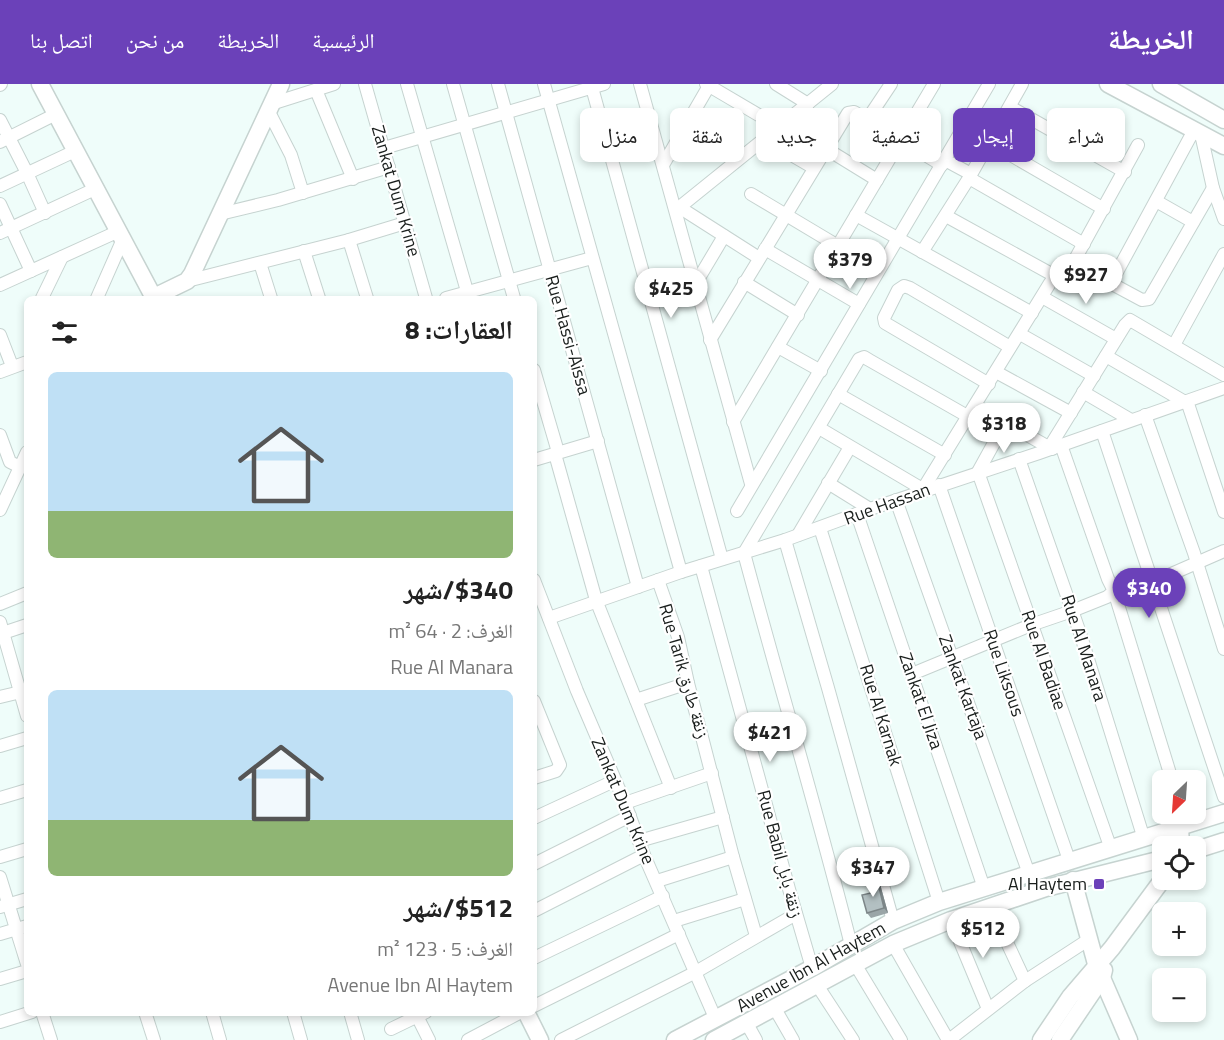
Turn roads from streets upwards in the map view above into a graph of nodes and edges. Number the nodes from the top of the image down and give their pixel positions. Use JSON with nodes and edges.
{"nodes":[{"id":1,"x":40,"y":84,"type":"edge"},
{"id":2,"x":280,"y":84,"type":"edge"},
{"id":3,"x":334,"y":84,"type":"edge"},
{"id":4,"x":365,"y":84,"type":"edge"},
{"id":5,"x":408,"y":84,"type":"edge"},
{"id":6,"x":453,"y":84,"type":"edge"},
{"id":7,"x":498,"y":84,"type":"edge"},
{"id":8,"x":544,"y":84,"type":"edge"},
{"id":9,"x":640,"y":84,"type":"edge"},
{"id":10,"x":776,"y":84,"type":"edge"},
{"id":11,"x":832,"y":84,"type":"edge"},
{"id":12,"x":891,"y":84,"type":"edge"},
{"id":13,"x":934,"y":84,"type":"edge"},
{"id":14,"x":989,"y":84,"type":"edge"},
{"id":15,"x":1108,"y":84,"type":"edge"},
{"id":16,"x":1161,"y":84,"type":"edge"},
{"id":17,"x":596,"y":85,"type":"edge"},
{"id":18,"x":709,"y":85,"type":"edge"},
{"id":19,"x":1018,"y":85,"type":"edge"},
{"id":20,"x":316,"y":90,"type":"junction"},
{"id":21,"x":550,"y":100,"type":"junction"},
{"id":22,"x":808,"y":104,"type":"junction"},
{"id":23,"x":270,"y":107,"type":"junction"},
{"id":24,"x":1010,"y":107,"type":"joint"},
{"id":25,"x":803,"y":108,"type":"edge"},
{"id":26,"x":875,"y":108,"type":"edge"},
{"id":27,"x":919,"y":108,"type":"edge"},
{"id":28,"x":506,"y":112,"type":"junction"},
{"id":29,"x":756,"y":113,"type":"edge"},
{"id":30,"x":850,"y":113,"type":"edge"},
{"id":31,"x":56,"y":114,"type":"junction"},
{"id":32,"x":0,"y":120,"type":"edge"},
{"id":33,"x":1224,"y":120,"type":"edge"},
{"id":34,"x":465,"y":125,"type":"junction"},
{"id":35,"x":838,"y":128,"type":"edge"},
{"id":36,"x":1198,"y":132,"type":"junction"},
{"id":37,"x":423,"y":137,"type":"junction"},
{"id":38,"x":5,"y":140,"type":"edge"},
{"id":39,"x":756,"y":146,"type":"edge"},
{"id":40,"x":1138,"y":146,"type":"dead end"},
{"id":41,"x":1224,"y":146,"type":"edge"},
{"id":42,"x":384,"y":148,"type":"junction"},
{"id":43,"x":75,"y":151,"type":"junction"},
{"id":44,"x":838,"y":156,"type":"edge"},
{"id":45,"x":804,"y":162,"type":"edge"},
{"id":46,"x":817,"y":162,"type":"edge"},
{"id":47,"x":887,"y":162,"type":"edge"},
{"id":48,"x":943,"y":162,"type":"junction"},
{"id":49,"x":978,"y":162,"type":"edge"},
{"id":50,"x":1023,"y":162,"type":"edge"},
{"id":51,"x":663,"y":165,"type":"junction"},
{"id":52,"x":389,"y":167,"type":"junction"},
{"id":53,"x":814,"y":168,"type":"junction"},
{"id":54,"x":1125,"y":172,"type":"junction"},
{"id":55,"x":27,"y":173,"type":"junction"},
{"id":56,"x":970,"y":176,"type":"junction"},
{"id":57,"x":353,"y":179,"type":"junction"},
{"id":58,"x":877,"y":180,"type":"junction"},
{"id":59,"x":0,"y":186,"type":"edge"},
{"id":60,"x":97,"y":188,"type":"junction"},
{"id":61,"x":1213,"y":188,"type":"junction"},
{"id":62,"x":303,"y":193,"type":"junction"},
{"id":63,"x":751,"y":194,"type":"dead end"},
{"id":64,"x":1156,"y":201,"type":"junction"},
{"id":65,"x":0,"y":204,"type":"edge"},
{"id":66,"x":678,"y":209,"type":"junction"},
{"id":67,"x":1104,"y":209,"type":"junction"},
{"id":68,"x":45,"y":213,"type":"junction"},
{"id":69,"x":220,"y":214,"type":"junction"},
{"id":70,"x":856,"y":215,"type":"junction"},
{"id":71,"x":785,"y":216,"type":"junction"},
{"id":72,"x":946,"y":216,"type":"junction"},
{"id":73,"x":1224,"y":219,"type":"edge"},
{"id":74,"x":1193,"y":222,"type":"junction"},
{"id":75,"x":405,"y":223,"type":"junction"},
{"id":76,"x":5,"y":230,"type":"edge"},
{"id":77,"x":121,"y":235,"type":"junction"},
{"id":78,"x":724,"y":236,"type":"junction"},
{"id":79,"x":898,"y":238,"type":"junction"},
{"id":80,"x":349,"y":240,"type":"junction"},
{"id":81,"x":1084,"y":244,"type":"junction"},
{"id":82,"x":838,"y":246,"type":"junction"},
{"id":83,"x":304,"y":251,"type":"junction"},
{"id":84,"x":922,"y":252,"type":"junction"},
{"id":85,"x":762,"y":253,"type":"junction"},
{"id":86,"x":1224,"y":254,"type":"edge"},
{"id":87,"x":62,"y":256,"type":"junction"},
{"id":88,"x":592,"y":258,"type":"junction"},
{"id":89,"x":1073,"y":262,"type":"junction"},
{"id":90,"x":260,"y":263,"type":"junction"},
{"id":91,"x":550,"y":270,"type":"junction"},
{"id":92,"x":31,"y":271,"type":"junction"},
{"id":93,"x":1056,"y":276,"type":"junction"},
{"id":94,"x":818,"y":280,"type":"junction"},
{"id":95,"x":187,"y":281,"type":"junction"},
{"id":96,"x":509,"y":281,"type":"junction"},
{"id":97,"x":744,"y":282,"type":"junction"},
{"id":98,"x":696,"y":283,"type":"junction"},
{"id":99,"x":1111,"y":283,"type":"junction"},
{"id":100,"x":0,"y":285,"type":"edge"},
{"id":101,"x":43,"y":296,"type":"edge"},
{"id":102,"x":99,"y":296,"type":"edge"},
{"id":103,"x":153,"y":296,"type":"edge"},
{"id":104,"x":158,"y":296,"type":"edge"},
{"id":105,"x":270,"y":296,"type":"edge"},
{"id":106,"x":318,"y":296,"type":"edge"},
{"id":107,"x":366,"y":296,"type":"edge"},
{"id":108,"x":425,"y":296,"type":"edge"},
{"id":109,"x":468,"y":296,"type":"edge"},
{"id":110,"x":513,"y":296,"type":"edge"},
{"id":111,"x":1042,"y":297,"type":"junction"},
{"id":112,"x":859,"y":304,"type":"junction"},
{"id":113,"x":1032,"y":313,"type":"junction"},
{"id":114,"x":798,"y":315,"type":"junction"},
{"id":115,"x":1020,"y":334,"type":"junction"},
{"id":116,"x":0,"y":335,"type":"edge"},
{"id":117,"x":1116,"y":339,"type":"junction"},
{"id":118,"x":710,"y":340,"type":"junction"},
{"id":119,"x":1174,"y":345,"type":"junction"},
{"id":120,"x":778,"y":347,"type":"junction"},
{"id":121,"x":1010,"y":347,"type":"junction"},
{"id":122,"x":1106,"y":356,"type":"junction"},
{"id":123,"x":24,"y":363,"type":"edge"},
{"id":124,"x":12,"y":366,"type":"junction"},
{"id":125,"x":821,"y":371,"type":"junction"},
{"id":126,"x":0,"y":372,"type":"edge"},
{"id":127,"x":996,"y":372,"type":"junction"},
{"id":128,"x":1224,"y":375,"type":"edge"},
{"id":129,"x":1094,"y":376,"type":"junction"},
{"id":130,"x":537,"y":381,"type":"edge"},
{"id":131,"x":989,"y":384,"type":"junction"},
{"id":132,"x":1224,"y":388,"type":"edge"},
{"id":133,"x":1083,"y":392,"type":"junction"},
{"id":134,"x":838,"y":394,"type":"junction"},
{"id":135,"x":1186,"y":401,"type":"junction"},
{"id":136,"x":972,"y":412,"type":"junction"},
{"id":137,"x":1071,"y":413,"type":"junction"},
{"id":138,"x":1145,"y":415,"type":"junction"},
{"id":139,"x":1131,"y":420,"type":"junction"},
{"id":140,"x":734,"y":422,"type":"junction"},
{"id":141,"x":1005,"y":423,"type":"junction"},
{"id":142,"x":819,"y":428,"type":"junction"},
{"id":143,"x":1102,"y":431,"type":"junction"},
{"id":144,"x":0,"y":435,"type":"edge"},
{"id":145,"x":598,"y":441,"type":"junction"},
{"id":146,"x":850,"y":447,"type":"junction"},
{"id":147,"x":1054,"y":447,"type":"junction"},
{"id":148,"x":556,"y":453,"type":"junction"},
{"id":149,"x":945,"y":455,"type":"junction"},
{"id":150,"x":24,"y":458,"type":"edge"},
{"id":151,"x":537,"y":459,"type":"edge"},
{"id":152,"x":1020,"y":459,"type":"junction"},
{"id":153,"x":20,"y":467,"type":"junction"},
{"id":154,"x":978,"y":472,"type":"junction"},
{"id":155,"x":828,"y":483,"type":"junction"},
{"id":156,"x":751,"y":484,"type":"junction"},
{"id":157,"x":939,"y":486,"type":"junction"},
{"id":158,"x":923,"y":490,"type":"junction"},
{"id":159,"x":896,"y":500,"type":"junction"},
{"id":160,"x":870,"y":509,"type":"junction"},
{"id":161,"x":0,"y":510,"type":"edge"},
{"id":162,"x":737,"y":511,"type":"dead end"},
{"id":163,"x":1224,"y":512,"type":"edge"},
{"id":164,"x":857,"y":514,"type":"junction"},
{"id":165,"x":820,"y":528,"type":"junction"},
{"id":166,"x":798,"y":535,"type":"junction"},
{"id":167,"x":785,"y":540,"type":"junction"},
{"id":168,"x":1224,"y":551,"type":"edge"},
{"id":169,"x":744,"y":553,"type":"junction"},
{"id":170,"x":722,"y":559,"type":"junction"},
{"id":171,"x":1198,"y":564,"type":"junction"},
{"id":172,"x":701,"y":566,"type":"junction"},
{"id":173,"x":681,"y":572,"type":"junction"},
{"id":174,"x":657,"y":580,"type":"junction"},
{"id":175,"x":1153,"y":582,"type":"junction"},
{"id":176,"x":638,"y":586,"type":"junction"},
{"id":177,"x":1114,"y":591,"type":"junction"},
{"id":178,"x":24,"y":595,"type":"edge"},
{"id":179,"x":596,"y":600,"type":"junction"},
{"id":180,"x":538,"y":603,"type":"edge"},
{"id":181,"x":0,"y":604,"type":"edge"},
{"id":182,"x":1072,"y":611,"type":"junction"},
{"id":183,"x":549,"y":618,"type":"junction"},
{"id":184,"x":1031,"y":625,"type":"junction"},
{"id":185,"x":24,"y":626,"type":"edge"},
{"id":186,"x":1,"y":627,"type":"edge"},
{"id":187,"x":993,"y":642,"type":"junction"},
{"id":188,"x":1224,"y":649,"type":"edge"},
{"id":189,"x":953,"y":659,"type":"junction"},
{"id":190,"x":912,"y":674,"type":"junction"},
{"id":191,"x":688,"y":683,"type":"junction"},
{"id":192,"x":23,"y":691,"type":"edge"},
{"id":193,"x":0,"y":697,"type":"edge"},
{"id":194,"x":636,"y":700,"type":"junction"},
{"id":195,"x":537,"y":707,"type":"edge"},
{"id":196,"x":24,"y":739,"type":"edge"},
{"id":197,"x":0,"y":746,"type":"edge"},
{"id":198,"x":1169,"y":770,"type":"edge"},
{"id":199,"x":712,"y":773,"type":"junction"},
{"id":200,"x":537,"y":777,"type":"edge"},
{"id":201,"x":614,"y":781,"type":"junction"},
{"id":202,"x":671,"y":788,"type":"junction"},
{"id":203,"x":24,"y":791,"type":"edge"},
{"id":204,"x":1224,"y":797,"type":"edge"},
{"id":205,"x":0,"y":798,"type":"edge"},
{"id":206,"x":625,"y":803,"type":"junction"},
{"id":207,"x":1224,"y":813,"type":"edge"},
{"id":208,"x":630,"y":816,"type":"junction"},
{"id":209,"x":537,"y":817,"type":"edge"},
{"id":210,"x":723,"y":817,"type":"junction"},
{"id":211,"x":1206,"y":817,"type":"edge"},
{"id":212,"x":1178,"y":824,"type":"edge"},
{"id":213,"x":1144,"y":839,"type":"junction"},
{"id":214,"x":639,"y":841,"type":"junction"},
{"id":215,"x":1224,"y":841,"type":"edge"},
{"id":216,"x":1206,"y":847,"type":"edge"},
{"id":217,"x":1111,"y":849,"type":"junction"},
{"id":218,"x":24,"y":850,"type":"edge"},
{"id":219,"x":644,"y":855,"type":"junction"},
{"id":220,"x":0,"y":857,"type":"edge"},
{"id":221,"x":733,"y":857,"type":"junction"},
{"id":222,"x":1070,"y":860,"type":"junction"},
{"id":223,"x":537,"y":862,"type":"edge"},
{"id":224,"x":1152,"y":862,"type":"edge"},
{"id":225,"x":1140,"y":865,"type":"junction"},
{"id":226,"x":1152,"y":873,"type":"edge"},
{"id":227,"x":1029,"y":874,"type":"junction"},
{"id":228,"x":0,"y":877,"type":"edge"},
{"id":229,"x":1073,"y":880,"type":"junction"},
{"id":230,"x":657,"y":881,"type":"junction"},
{"id":231,"x":984,"y":888,"type":"junction"},
{"id":232,"x":1154,"y":890,"type":"edge"},
{"id":233,"x":663,"y":896,"type":"junction"},
{"id":234,"x":744,"y":899,"type":"junction"},
{"id":235,"x":24,"y":900,"type":"edge"},
{"id":236,"x":939,"y":902,"type":"junction"},
{"id":237,"x":4,"y":906,"type":"edge"},
{"id":238,"x":990,"y":906,"type":"junction"},
{"id":239,"x":537,"y":909,"type":"edge"},
{"id":240,"x":796,"y":914,"type":"junction"},
{"id":241,"x":951,"y":920,"type":"junction"},
{"id":242,"x":674,"y":921,"type":"junction"},
{"id":243,"x":893,"y":921,"type":"junction"},
{"id":244,"x":22,"y":927,"type":"edge"},
{"id":245,"x":0,"y":934,"type":"edge"},
{"id":246,"x":679,"y":934,"type":"junction"},
{"id":247,"x":756,"y":936,"type":"junction"},
{"id":248,"x":1088,"y":940,"type":"junction"},
{"id":249,"x":893,"y":944,"type":"junction"},
{"id":250,"x":851,"y":945,"type":"junction"},
{"id":251,"x":537,"y":957,"type":"edge"},
{"id":252,"x":855,"y":964,"type":"junction"},
{"id":253,"x":812,"y":968,"type":"junction"},
{"id":254,"x":1099,"y":971,"type":"junction"},
{"id":255,"x":24,"y":972,"type":"edge"},
{"id":256,"x":694,"y":973,"type":"junction"},
{"id":257,"x":0,"y":979,"type":"edge"},
{"id":258,"x":1025,"y":981,"type":"junction"},
{"id":259,"x":817,"y":985,"type":"junction"},
{"id":260,"x":537,"y":1004,"type":"edge"},
{"id":261,"x":774,"y":1007,"type":"junction"},
{"id":262,"x":988,"y":1009,"type":"junction"},
{"id":263,"x":24,"y":1014,"type":"edge"},
{"id":264,"x":43,"y":1016,"type":"edge"},
{"id":265,"x":146,"y":1016,"type":"edge"},
{"id":266,"x":213,"y":1016,"type":"edge"},
{"id":267,"x":294,"y":1016,"type":"edge"},
{"id":268,"x":351,"y":1016,"type":"edge"},
{"id":269,"x":415,"y":1016,"type":"edge"},
{"id":270,"x":420,"y":1016,"type":"edge"},
{"id":271,"x":513,"y":1016,"type":"edge"},
{"id":272,"x":528,"y":1016,"type":"edge"},
{"id":273,"x":716,"y":1020,"type":"junction"},
{"id":274,"x":0,"y":1022,"type":"edge"},
{"id":275,"x":746,"y":1023,"type":"junction"},
{"id":276,"x":391,"y":1029,"type":"dead end"},
{"id":277,"x":51,"y":1040,"type":"edge"},
{"id":278,"x":154,"y":1040,"type":"edge"},
{"id":279,"x":220,"y":1040,"type":"edge"},
{"id":280,"x":301,"y":1040,"type":"edge"},
{"id":281,"x":358,"y":1040,"type":"edge"},
{"id":282,"x":429,"y":1040,"type":"edge"},
{"id":283,"x":468,"y":1040,"type":"edge"},
{"id":284,"x":540,"y":1040,"type":"edge"},
{"id":285,"x":561,"y":1040,"type":"edge"},
{"id":286,"x":675,"y":1040,"type":"edge"},
{"id":287,"x":714,"y":1040,"type":"edge"},
{"id":288,"x":756,"y":1040,"type":"edge"},
{"id":289,"x":793,"y":1040,"type":"edge"},
{"id":290,"x":853,"y":1040,"type":"edge"},
{"id":291,"x":901,"y":1040,"type":"edge"},
{"id":292,"x":949,"y":1040,"type":"edge"},
{"id":293,"x":1041,"y":1040,"type":"edge"},
{"id":294,"x":1060,"y":1040,"type":"edge"},
{"id":295,"x":1129,"y":1040,"type":"edge"}],
"edges":[{"from":1,"to":31,"type":"street"},
{"from":2,"to":23,"type":"street"},
{"from":3,"to":20,"type":"street"},
{"from":4,"to":42,"type":"street","name":"Zankat Dum Krine"},
{"from":5,"to":37,"type":"street"},
{"from":6,"to":34,"type":"street"},
{"from":7,"to":28,"type":"street","name":"Rue Hassi-Aissa"},
{"from":8,"to":21,"type":"street"},
{"from":9,"to":51,"type":"street"},
{"from":10,"to":22,"type":"street"},
{"from":11,"to":22,"type":"street"},
{"from":12,"to":26,"type":"street"},
{"from":13,"to":27,"type":"street"},
{"from":14,"to":48,"type":"street"},
{"from":15,"to":36,"type":"street"},
{"from":16,"to":33,"type":"street"},
{"from":17,"to":21,"type":"street"},
{"from":17,"to":170,"type":"street"},
{"from":18,"to":29,"type":"street"},
{"from":18,"to":51,"type":"street"},
{"from":19,"to":24,"type":"street"},
{"from":20,"to":23,"type":"street"},
{"from":20,"to":57,"type":"street"},
{"from":21,"to":28,"type":"street"},
{"from":21,"to":88,"type":"street"},
{"from":22,"to":25,"type":"street"},
{"from":23,"to":62,"type":"street"},
{"from":23,"to":69,"type":"street"},
{"from":24,"to":54,"type":"street"},
{"from":28,"to":34,"type":"street"},
{"from":28,"to":91,"type":"street","name":"Rue Hassi-Aissa"},
{"from":30,"to":35,"type":"street"},
{"from":31,"to":38,"type":"street"},
{"from":31,"to":43,"type":"street"},
{"from":32,"to":38,"type":"street"},
{"from":34,"to":37,"type":"street"},
{"from":34,"to":96,"type":"street"},
{"from":36,"to":41,"type":"street"},
{"from":36,"to":61,"type":"street"},
{"from":36,"to":64,"type":"street"},
{"from":37,"to":42,"type":"street"},
{"from":37,"to":109,"type":"street"},
{"from":38,"to":55,"type":"street"},
{"from":39,"to":66,"type":"street"},
{"from":40,"to":54,"type":"street"},
{"from":42,"to":52,"type":"street","name":"Zankat Dum Krine"},
{"from":43,"to":55,"type":"street"},
{"from":43,"to":60,"type":"street"},
{"from":44,"to":58,"type":"street"},
{"from":45,"to":53,"type":"street"},
{"from":46,"to":53,"type":"street"},
{"from":47,"to":58,"type":"street"},
{"from":48,"to":56,"type":"street"},
{"from":48,"to":79,"type":"street"},
{"from":49,"to":56,"type":"street"},
{"from":50,"to":67,"type":"street"},
{"from":51,"to":66,"type":"street"},
{"from":52,"to":57,"type":"street"},
{"from":52,"to":75,"type":"street","name":"Zankat Dum Krine"},
{"from":53,"to":71,"type":"street"},
{"from":54,"to":67,"type":"street"},
{"from":55,"to":59,"type":"street"},
{"from":55,"to":68,"type":"street"},
{"from":56,"to":72,"type":"street"},
{"from":56,"to":81,"type":"street"},
{"from":57,"to":62,"type":"street"},
{"from":58,"to":70,"type":"street"},
{"from":60,"to":68,"type":"street"},
{"from":60,"to":77,"type":"street"},
{"from":61,"to":73,"type":"street"},
{"from":61,"to":74,"type":"street"},
{"from":62,"to":69,"type":"street"},
{"from":63,"to":71,"type":"street"},
{"from":64,"to":74,"type":"street"},
{"from":64,"to":99,"type":"street"},
{"from":65,"to":76,"type":"street"},
{"from":66,"to":78,"type":"street"},
{"from":66,"to":98,"type":"street"},
{"from":67,"to":81,"type":"street"},
{"from":68,"to":76,"type":"street"},
{"from":69,"to":95,"type":"street"},
{"from":70,"to":79,"type":"street"},
{"from":70,"to":82,"type":"street"},
{"from":71,"to":82,"type":"street"},
{"from":71,"to":85,"type":"street"},
{"from":72,"to":84,"type":"street"},
{"from":72,"to":93,"type":"street"},
{"from":74,"to":99,"type":"street"},
{"from":75,"to":80,"type":"street"},
{"from":75,"to":108,"type":"street","name":"Zankat Dum Krine"},
{"from":76,"to":92,"type":"street"},
{"from":77,"to":87,"type":"street"},
{"from":77,"to":102,"type":"street"},
{"from":77,"to":103,"type":"street"},
{"from":78,"to":85,"type":"street"},
{"from":78,"to":98,"type":"street"},
{"from":79,"to":84,"type":"street"},
{"from":79,"to":112,"type":"street"},
{"from":80,"to":83,"type":"street"},
{"from":80,"to":107,"type":"street"},
{"from":81,"to":89,"type":"street"},
{"from":82,"to":94,"type":"street"},
{"from":83,"to":90,"type":"street"},
{"from":83,"to":106,"type":"street"},
{"from":84,"to":113,"type":"street"},
{"from":85,"to":94,"type":"street"},
{"from":85,"to":97,"type":"street"},
{"from":86,"to":119,"type":"street"},
{"from":87,"to":92,"type":"street"},
{"from":87,"to":101,"type":"street"},
{"from":88,"to":91,"type":"street"},
{"from":88,"to":173,"type":"street"},
{"from":89,"to":93,"type":"street"},
{"from":89,"to":99,"type":"street"},
{"from":90,"to":95,"type":"street"},
{"from":90,"to":105,"type":"street"},
{"from":91,"to":96,"type":"street"},
{"from":91,"to":145,"type":"street","name":"Rue Hassi-Aissa"},
{"from":92,"to":100,"type":"street"},
{"from":93,"to":111,"type":"street"},
{"from":94,"to":112,"type":"street"},
{"from":94,"to":114,"type":"street"},
{"from":95,"to":104,"type":"street"},
{"from":96,"to":109,"type":"street"},
{"from":96,"to":110,"type":"street"},
{"from":97,"to":114,"type":"street"},
{"from":97,"to":118,"type":"street"},
{"from":98,"to":118,"type":"street"},
{"from":111,"to":113,"type":"street"},
{"from":111,"to":117,"type":"street"},
{"from":112,"to":125,"type":"street"},
{"from":113,"to":115,"type":"street"},
{"from":114,"to":120,"type":"street"},
{"from":115,"to":121,"type":"street"},
{"from":115,"to":129,"type":"street"},
{"from":116,"to":124,"type":"street"},
{"from":117,"to":119,"type":"street"},
{"from":117,"to":122,"type":"street"},
{"from":118,"to":140,"type":"street"},
{"from":119,"to":128,"type":"street"},
{"from":120,"to":125,"type":"street"},
{"from":120,"to":140,"type":"street"},
{"from":121,"to":127,"type":"street"},
{"from":121,"to":131,"type":"street"},
{"from":122,"to":129,"type":"street"},
{"from":122,"to":135,"type":"street"},
{"from":123,"to":124,"type":"street"},
{"from":124,"to":126,"type":"street"},
{"from":125,"to":156,"type":"street"},
{"from":127,"to":131,"type":"street"},
{"from":127,"to":137,"type":"street"},
{"from":129,"to":133,"type":"street"},
{"from":130,"to":148,"type":"street"},
{"from":131,"to":136,"type":"street"},
{"from":132,"to":135,"type":"street","name":"Rue Hassan"},
{"from":133,"to":137,"type":"street"},
{"from":133,"to":139,"type":"street"},
{"from":134,"to":136,"type":"street"},
{"from":134,"to":142,"type":"street"},
{"from":134,"to":149,"type":"street"},
{"from":135,"to":138,"type":"street","name":"Rue Hassan"},
{"from":135,"to":163,"type":"street"},
{"from":136,"to":141,"type":"street"},
{"from":136,"to":149,"type":"street"},
{"from":137,"to":147,"type":"street"},
{"from":138,"to":139,"type":"street","name":"Rue Hassan"},
{"from":138,"to":171,"type":"street"},
{"from":139,"to":143,"type":"street","name":"Rue Hassan"},
{"from":140,"to":156,"type":"street"},
{"from":141,"to":147,"type":"street"},
{"from":141,"to":154,"type":"street"},
{"from":142,"to":146,"type":"street"},
{"from":142,"to":169,"type":"street"},
{"from":143,"to":147,"type":"street","name":"Rue Hassan"},
{"from":143,"to":175,"type":"street"},
{"from":144,"to":153,"type":"street"},
{"from":145,"to":148,"type":"street"},
{"from":145,"to":176,"type":"street","name":"Rue Hassi-Aissa"},
{"from":146,"to":155,"type":"street"},
{"from":146,"to":158,"type":"street"},
{"from":147,"to":152,"type":"street","name":"Rue Hassan"},
{"from":147,"to":177,"type":"street"},
{"from":148,"to":151,"type":"street"},
{"from":148,"to":179,"type":"street"},
{"from":149,"to":158,"type":"street"},
{"from":150,"to":153,"type":"street"},
{"from":152,"to":154,"type":"street","name":"Rue Hassan"},
{"from":152,"to":182,"type":"street","name":"Rue Al Manara"},
{"from":153,"to":161,"type":"street"},
{"from":154,"to":157,"type":"street","name":"Rue Hassan"},
{"from":154,"to":184,"type":"street","name":"Rue Al Badiae"},
{"from":155,"to":160,"type":"street"},
{"from":155,"to":166,"type":"street"},
{"from":156,"to":162,"type":"street"},
{"from":157,"to":158,"type":"street","name":"Rue Hassan"},
{"from":157,"to":187,"type":"street","name":"Rue Liksous"},
{"from":158,"to":159,"type":"street","name":"Rue Hassan"},
{"from":159,"to":160,"type":"street","name":"Rue Hassan"},
{"from":159,"to":189,"type":"street","name":"Zankat Kartaja"},
{"from":160,"to":164,"type":"street","name":"Rue Hassan"},
{"from":164,"to":165,"type":"street","name":"Rue Hassan"},
{"from":164,"to":190,"type":"street","name":"Zankat El Jiza"},
{"from":165,"to":166,"type":"street","name":"Rue Hassan"},
{"from":165,"to":236,"type":"street","name":"Rue Al Karnak"},
{"from":166,"to":167,"type":"street","name":"Rue Hassan"},
{"from":167,"to":169,"type":"street","name":"Rue Hassan"},
{"from":167,"to":243,"type":"street"},
{"from":168,"to":171,"type":"street"},
{"from":169,"to":170,"type":"street","name":"Rue Hassan"},
{"from":169,"to":250,"type":"street"},
{"from":170,"to":172,"type":"street","name":"Rue Hassan"},
{"from":171,"to":175,"type":"street"},
{"from":171,"to":188,"type":"street"},
{"from":172,"to":173,"type":"street","name":"Rue Hassan"},
{"from":172,"to":240,"type":"street","name":"Rue Babil زنقة بابل"},
{"from":173,"to":174,"type":"street","name":"Rue Hassan"},
{"from":174,"to":176,"type":"street","name":"Rue Hassan"},
{"from":174,"to":191,"type":"street","name":"Rue Tarik زنقة طارق"},
{"from":175,"to":177,"type":"street"},
{"from":175,"to":204,"type":"street"},
{"from":176,"to":179,"type":"street","name":"Rue Hassan"},
{"from":177,"to":182,"type":"street"},
{"from":177,"to":198,"type":"street"},
{"from":178,"to":181,"type":"street"},
{"from":179,"to":183,"type":"street","name":"Rue Hassan"},
{"from":179,"to":194,"type":"street"},
{"from":180,"to":183,"type":"street","name":"Zankat Dum Krine"},
{"from":182,"to":184,"type":"street"},
{"from":182,"to":213,"type":"street","name":"Rue Al Manara"},
{"from":183,"to":201,"type":"street","name":"Zankat Dum Krine"},
{"from":184,"to":187,"type":"street"},
{"from":184,"to":217,"type":"street","name":"Rue Al Badiae"},
{"from":185,"to":186,"type":"street"},
{"from":186,"to":192,"type":"street"},
{"from":187,"to":189,"type":"street"},
{"from":187,"to":222,"type":"street","name":"Rue Liksous"},
{"from":189,"to":190,"type":"street"},
{"from":189,"to":227,"type":"street","name":"Zankat Kartaja"},
{"from":190,"to":231,"type":"street","name":"Zankat El Jiza"},
{"from":191,"to":194,"type":"street"},
{"from":191,"to":199,"type":"street","name":"Rue Tarik زنقة طارق"},
{"from":192,"to":193,"type":"street"},
{"from":194,"to":202,"type":"street"},
{"from":195,"to":200,"type":"street"},
{"from":196,"to":197,"type":"street"},
{"from":199,"to":202,"type":"street"},
{"from":199,"to":210,"type":"street","name":"Rue Tarik زنقة طارق"},
{"from":201,"to":206,"type":"street","name":"Zankat Dum Krine"},
{"from":201,"to":209,"type":"street"},
{"from":202,"to":206,"type":"street"},
{"from":203,"to":205,"type":"street"},
{"from":206,"to":208,"type":"street","name":"Zankat Dum Krine"},
{"from":207,"to":211,"type":"street","name":"Avenue Ibn Al Haytem"},
{"from":208,"to":214,"type":"street","name":"Zankat Dum Krine"},
{"from":208,"to":223,"type":"street"},
{"from":210,"to":214,"type":"street"},
{"from":210,"to":221,"type":"street","name":"Rue Tarik زنقة طارق"},
{"from":212,"to":213,"type":"street","name":"Avenue Ibn Al Haytem"},
{"from":213,"to":217,"type":"street","name":"Avenue Ibn Al Haytem"},
{"from":214,"to":219,"type":"street","name":"Zankat Dum Krine"},
{"from":215,"to":216,"type":"street"},
{"from":217,"to":222,"type":"street","name":"Avenue Ibn Al Haytem"},
{"from":218,"to":220,"type":"street"},
{"from":219,"to":230,"type":"street","name":"Zankat Dum Krine"},
{"from":219,"to":239,"type":"street"},
{"from":221,"to":230,"type":"street"},
{"from":221,"to":234,"type":"street","name":"Rue Tarik زنقة طارق"},
{"from":222,"to":227,"type":"street","name":"Avenue Ibn Al Haytem"},
{"from":224,"to":225,"type":"street","name":"Avenue Ibn Al Haytem"},
{"from":225,"to":226,"type":"street"},
{"from":225,"to":229,"type":"street","name":"Avenue Ibn Al Haytem"},
{"from":227,"to":231,"type":"street","name":"Avenue Ibn Al Haytem"},
{"from":228,"to":237,"type":"street"},
{"from":229,"to":238,"type":"street","name":"Avenue Ibn Al Haytem"},
{"from":229,"to":248,"type":"street"},
{"from":230,"to":233,"type":"street","name":"Zankat Dum Krine"},
{"from":231,"to":236,"type":"street","name":"Avenue Ibn Al Haytem"},
{"from":232,"to":254,"type":"street"},
{"from":233,"to":242,"type":"street","name":"Zankat Dum Krine"},
{"from":233,"to":251,"type":"street"},
{"from":234,"to":242,"type":"street"},
{"from":234,"to":247,"type":"street","name":"Rue Tarik زنقة طارق"},
{"from":235,"to":237,"type":"street"},
{"from":236,"to":243,"type":"street","name":"Avenue Ibn Al Haytem"},
{"from":237,"to":244,"type":"street"},
{"from":238,"to":241,"type":"street","name":"Avenue Ibn Al Haytem"},
{"from":238,"to":258,"type":"street"},
{"from":240,"to":247,"type":"street"},
{"from":240,"to":253,"type":"street","name":"Rue Babil زنقة بابل"},
{"from":241,"to":249,"type":"street","name":"Avenue Ibn Al Haytem"},
{"from":241,"to":262,"type":"street"},
{"from":242,"to":246,"type":"street","name":"Zankat Dum Krine"},
{"from":243,"to":250,"type":"street","name":"Avenue Ibn Al Haytem"},
{"from":244,"to":245,"type":"street"},
{"from":246,"to":256,"type":"street","name":"Zankat Dum Krine"},
{"from":246,"to":260,"type":"street"},
{"from":247,"to":256,"type":"street"},
{"from":248,"to":254,"type":"street"},
{"from":248,"to":258,"type":"street"},
{"from":249,"to":252,"type":"street","name":"Avenue Ibn Al Haytem"},
{"from":249,"to":292,"type":"street"},
{"from":250,"to":253,"type":"street","name":"Avenue Ibn Al Haytem"},
{"from":252,"to":259,"type":"street","name":"Avenue Ibn Al Haytem"},
{"from":252,"to":291,"type":"street"},
{"from":253,"to":273,"type":"street","name":"Avenue Ibn Al Haytem"},
{"from":254,"to":293,"type":"street"},
{"from":254,"to":294,"type":"street"},
{"from":254,"to":295,"type":"street"},
{"from":255,"to":257,"type":"street"},
{"from":256,"to":273,"type":"street","name":"Zankat Dum Krine"},
{"from":256,"to":285,"type":"street"},
{"from":258,"to":262,"type":"street"},
{"from":259,"to":261,"type":"street","name":"Avenue Ibn Al Haytem"},
{"from":259,"to":290,"type":"street"},
{"from":261,"to":275,"type":"street","name":"Avenue Ibn Al Haytem"},
{"from":261,"to":289,"type":"street"},
{"from":262,"to":292,"type":"street"},
{"from":263,"to":274,"type":"street"},
{"from":264,"to":277,"type":"street"},
{"from":265,"to":278,"type":"street"},
{"from":266,"to":279,"type":"street"},
{"from":267,"to":280,"type":"street"},
{"from":268,"to":281,"type":"street"},
{"from":269,"to":276,"type":"street"},
{"from":270,"to":282,"type":"street"},
{"from":271,"to":283,"type":"street"},
{"from":272,"to":284,"type":"street"},
{"from":273,"to":286,"type":"street","name":"Avenue Ibn Al Haytem"},
{"from":275,"to":287,"type":"street","name":"Avenue Ibn Al Haytem"},
{"from":275,"to":288,"type":"street"}]}
